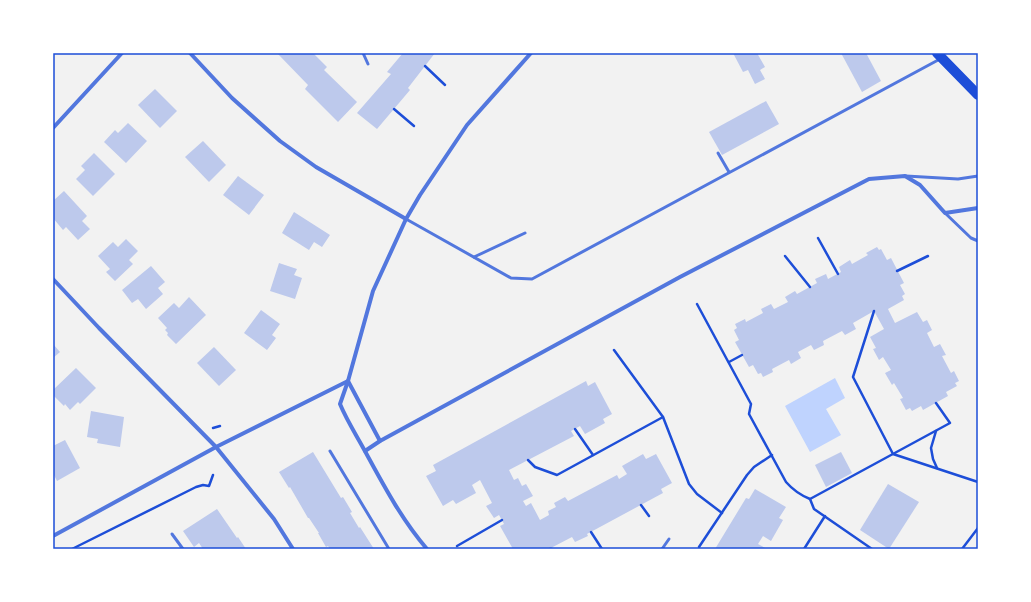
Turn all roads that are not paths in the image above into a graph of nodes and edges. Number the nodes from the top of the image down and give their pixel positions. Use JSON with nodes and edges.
{"nodes":[{"id":1,"x":122,"y":53,"type":"edge"},
{"id":2,"x":190,"y":53,"type":"edge"},
{"id":3,"x":363,"y":53,"type":"edge"},
{"id":4,"x":531,"y":53,"type":"edge"},
{"id":5,"x":939,"y":55,"type":"edge"},
{"id":6,"x":368,"y":64,"type":"dead end"},
{"id":7,"x":978,"y":95,"type":"edge"},
{"id":8,"x":53,"y":128,"type":"edge"},
{"id":9,"x":718,"y":153,"type":"dead end"},
{"id":10,"x":729,"y":172,"type":"junction"},
{"id":11,"x":905,"y":176,"type":"junction"},
{"id":12,"x":978,"y":176,"type":"edge"},
{"id":13,"x":978,"y":208,"type":"edge"},
{"id":14,"x":945,"y":213,"type":"junction"},
{"id":15,"x":406,"y":219,"type":"junction"},
{"id":16,"x":525,"y":233,"type":"dead end"},
{"id":17,"x":978,"y":241,"type":"edge"},
{"id":18,"x":474,"y":257,"type":"junction"},
{"id":19,"x":53,"y":279,"type":"edge"},
{"id":20,"x":348,"y":381,"type":"junction"},
{"id":21,"x":380,"y":441,"type":"junction"},
{"id":22,"x":216,"y":447,"type":"junction"},
{"id":23,"x":365,"y":451,"type":"junction"},
{"id":24,"x":330,"y":452,"type":"dead end"},
{"id":25,"x":172,"y":534,"type":"dead end"},
{"id":26,"x":53,"y":536,"type":"edge"},
{"id":27,"x":669,"y":539,"type":"dead end"},
{"id":28,"x":183,"y":549,"type":"edge"},
{"id":29,"x":293,"y":549,"type":"edge"},
{"id":30,"x":389,"y":549,"type":"edge"},
{"id":31,"x":427,"y":549,"type":"edge"},
{"id":32,"x":662,"y":549,"type":"edge"}],
"edges":[{"from":1,"to":8,"type":"street"},
{"from":2,"to":15,"type":"street"},
{"from":3,"to":6,"type":"lane"},
{"from":4,"to":15,"type":"street"},
{"from":5,"to":7,"type":"main road"},
{"from":5,"to":10,"type":"lane"},
{"from":9,"to":10,"type":"lane"},
{"from":10,"to":18,"type":"lane"},
{"from":11,"to":12,"type":"lane"},
{"from":11,"to":14,"type":"street"},
{"from":11,"to":21,"type":"street"},
{"from":13,"to":14,"type":"street"},
{"from":14,"to":17,"type":"lane"},
{"from":15,"to":18,"type":"lane"},
{"from":15,"to":20,"type":"street"},
{"from":16,"to":18,"type":"lane"},
{"from":19,"to":22,"type":"street"},
{"from":20,"to":21,"type":"street"},
{"from":20,"to":22,"type":"street"},
{"from":20,"to":23,"type":"street"},
{"from":21,"to":23,"type":"street"},
{"from":22,"to":26,"type":"street"},
{"from":22,"to":29,"type":"street"},
{"from":23,"to":31,"type":"street"},
{"from":24,"to":30,"type":"lane"},
{"from":25,"to":28,"type":"lane"},
{"from":27,"to":32,"type":"lane"}]}
